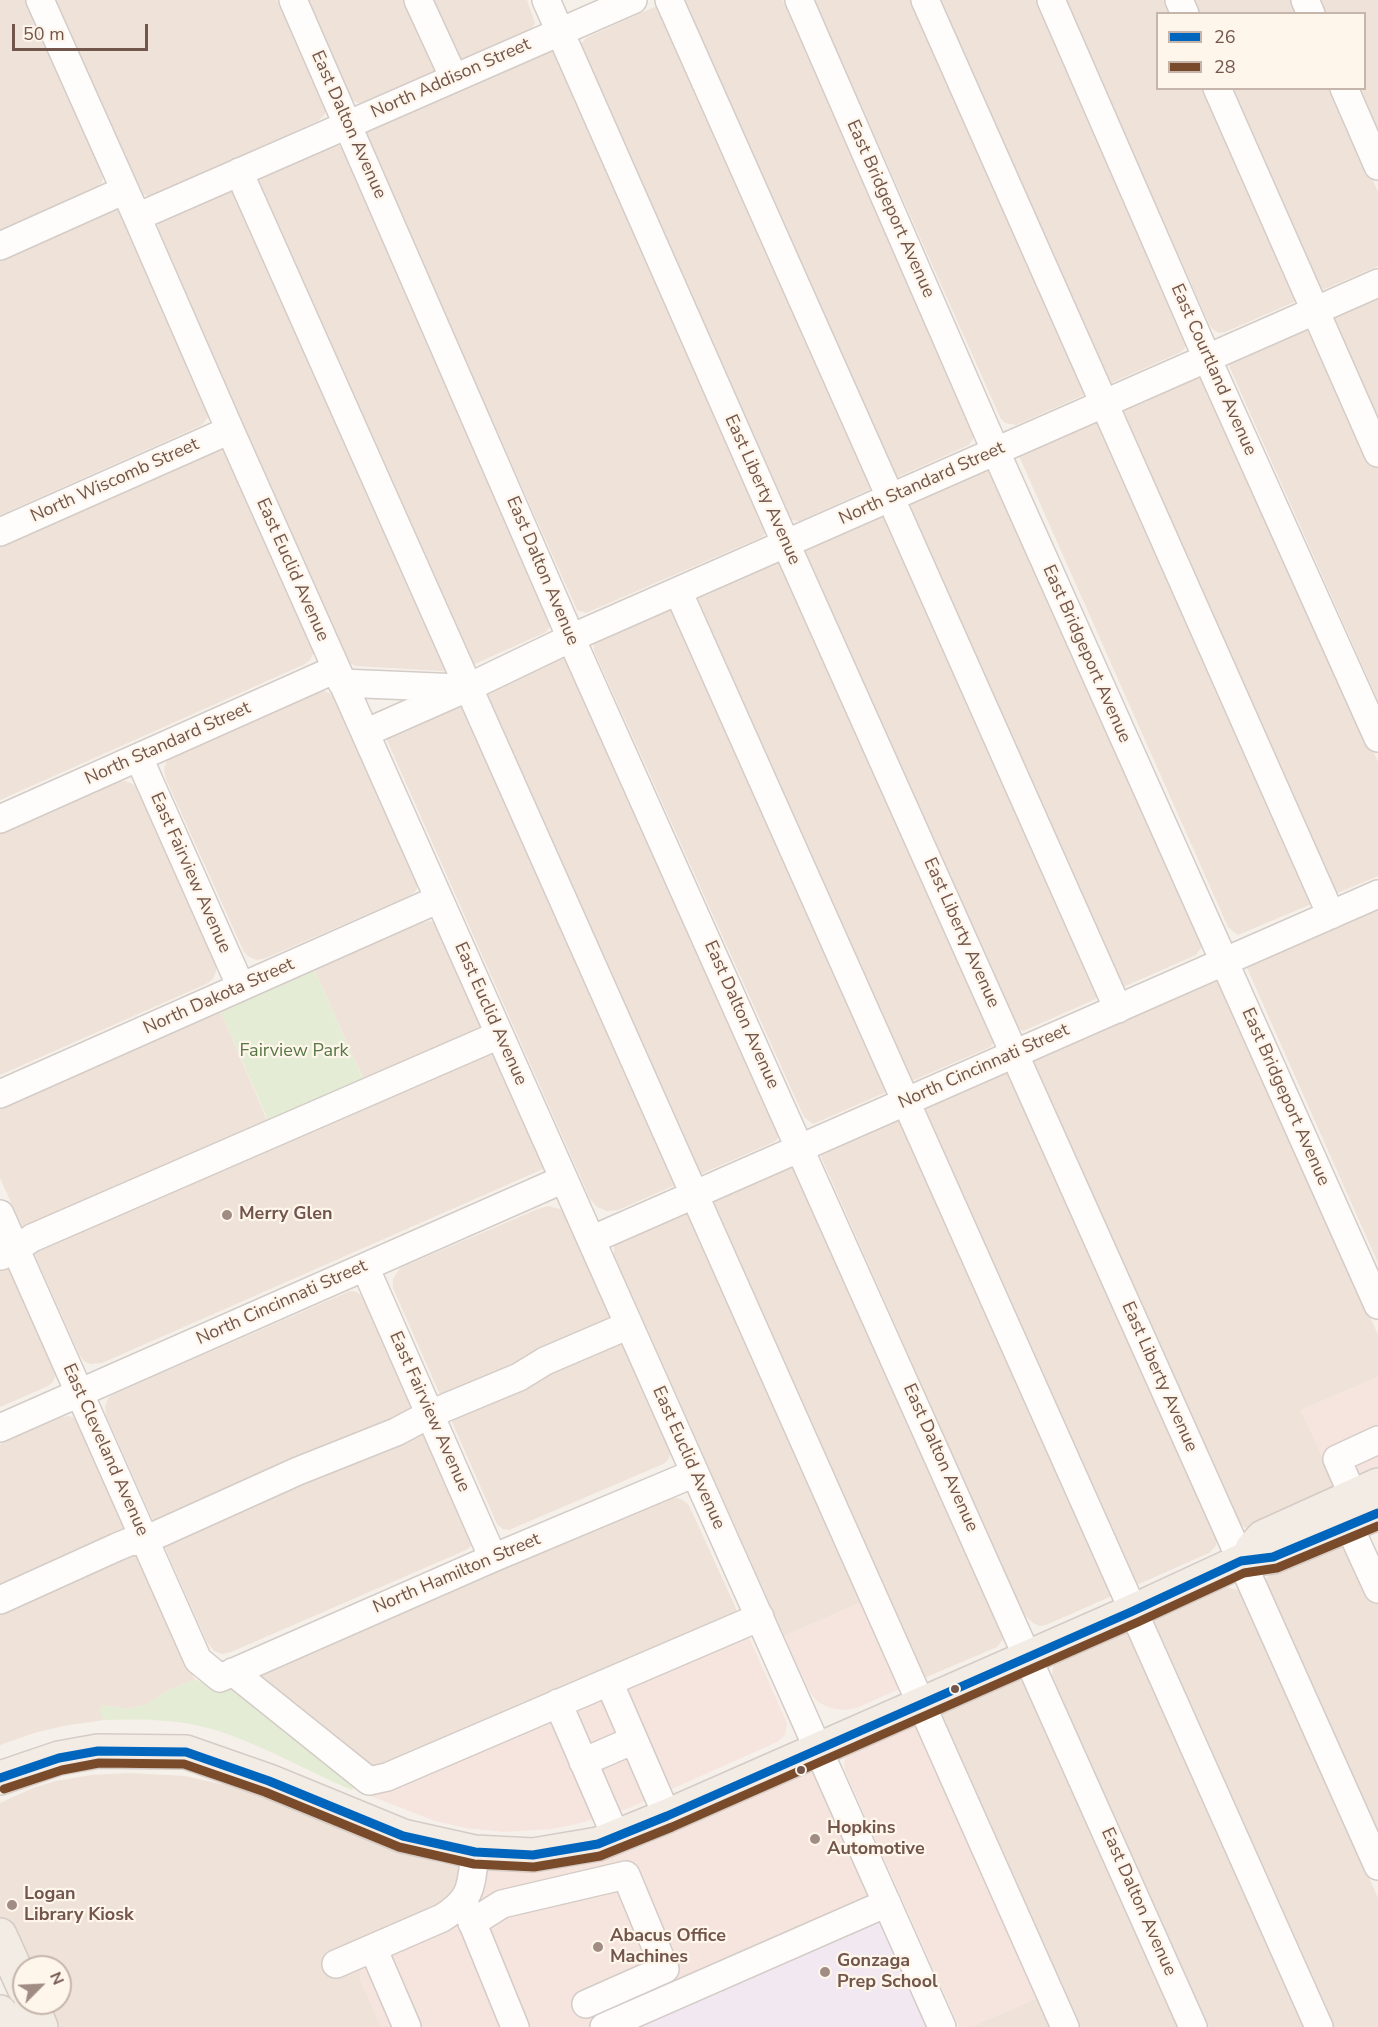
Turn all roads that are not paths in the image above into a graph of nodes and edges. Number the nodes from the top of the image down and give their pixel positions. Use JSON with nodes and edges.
{"nodes":[{"id":1,"x":40,"y":0,"type":"edge"},
{"id":2,"x":293,"y":0,"type":"edge"},
{"id":3,"x":418,"y":0,"type":"edge"},
{"id":4,"x":546,"y":0,"type":"edge"},
{"id":5,"x":633,"y":0,"type":"edge"},
{"id":6,"x":669,"y":0,"type":"edge"},
{"id":7,"x":799,"y":0,"type":"edge"},
{"id":8,"x":925,"y":0,"type":"edge"},
{"id":9,"x":1051,"y":0,"type":"edge"},
{"id":10,"x":560,"y":31,"type":"junction"},
{"id":11,"x":453,"y":78,"type":"junction"},
{"id":12,"x":1218,"y":90,"type":"edge"},
{"id":13,"x":1345,"y":90,"type":"edge"},
{"id":14,"x":348,"y":124,"type":"junction"},
{"id":15,"x":1378,"y":166,"type":"edge"},
{"id":16,"x":239,"y":172,"type":"junction"},
{"id":17,"x":125,"y":190,"type":"junction"},
{"id":18,"x":137,"y":217,"type":"junction"},
{"id":19,"x":0,"y":246,"type":"edge"},
{"id":20,"x":1378,"y":283,"type":"edge"},
{"id":21,"x":1315,"y":310,"type":"junction"},
{"id":22,"x":1207,"y":358,"type":"junction"},
{"id":23,"x":1103,"y":404,"type":"junction"},
{"id":24,"x":230,"y":430,"type":"junction"},
{"id":25,"x":996,"y":452,"type":"junction"},
{"id":26,"x":1378,"y":453,"type":"edge"},
{"id":27,"x":891,"y":498,"type":"junction"},
{"id":28,"x":0,"y":532,"type":"edge"},
{"id":29,"x":786,"y":544,"type":"junction"},
{"id":30,"x":678,"y":591,"type":"junction"},
{"id":31,"x":571,"y":638,"type":"junction"},
{"id":32,"x":339,"y":676,"type":"junction"},
{"id":33,"x":467,"y":688,"type":"junction"},
{"id":34,"x":365,"y":733,"type":"junction"},
{"id":35,"x":1378,"y":738,"type":"edge"},
{"id":36,"x":139,"y":758,"type":"junction"},
{"id":37,"x":0,"y":819,"type":"edge"},
{"id":38,"x":1378,"y":894,"type":"edge"},
{"id":39,"x":439,"y":899,"type":"junction"},
{"id":40,"x":1331,"y":915,"type":"junction"},
{"id":41,"x":1225,"y":963,"type":"junction"},
{"id":42,"x":241,"y":987,"type":"junction"},
{"id":43,"x":1118,"y":1009,"type":"junction"},
{"id":44,"x":499,"y":1035,"type":"junction"},
{"id":45,"x":1015,"y":1053,"type":"junction"},
{"id":46,"x":0,"y":1094,"type":"edge"},
{"id":47,"x":905,"y":1101,"type":"junction"},
{"id":48,"x":801,"y":1147,"type":"junction"},
{"id":49,"x":564,"y":1179,"type":"junction"},
{"id":50,"x":695,"y":1194,"type":"junction"},
{"id":51,"x":0,"y":1214,"type":"edge"},
{"id":52,"x":591,"y":1240,"type":"junction"},
{"id":53,"x":8,"y":1253,"type":"edge"},
{"id":54,"x":365,"y":1267,"type":"junction"},
{"id":55,"x":1378,"y":1305,"type":"edge"},
{"id":56,"x":629,"y":1325,"type":"junction"},
{"id":57,"x":80,"y":1393,"type":"junction"},
{"id":58,"x":430,"y":1414,"type":"junction"},
{"id":59,"x":0,"y":1428,"type":"edge"},
{"id":60,"x":1378,"y":1440,"type":"edge"},
{"id":61,"x":695,"y":1473,"type":"junction"},
{"id":62,"x":1365,"y":1505,"type":"edge"},
{"id":63,"x":145,"y":1540,"type":"junction"},
{"id":64,"x":494,"y":1558,"type":"junction"},
{"id":65,"x":1241,"y":1561,"type":"junction"},
{"id":66,"x":1378,"y":1589,"type":"edge"},
{"id":67,"x":0,"y":1600,"type":"edge"},
{"id":68,"x":1133,"y":1611,"type":"junction"},
{"id":69,"x":760,"y":1617,"type":"junction"},
{"id":70,"x":1028,"y":1656,"type":"junction"},
{"id":71,"x":226,"y":1675,"type":"junction"},
{"id":72,"x":609,"y":1682,"type":"junction"},
{"id":73,"x":558,"y":1703,"type":"junction"},
{"id":74,"x":921,"y":1703,"type":"junction"},
{"id":75,"x":634,"y":1740,"type":"junction"},
{"id":76,"x":819,"y":1748,"type":"junction"},
{"id":77,"x":583,"y":1762,"type":"junction"},
{"id":78,"x":0,"y":1778,"type":"edge"},
{"id":79,"x":667,"y":1816,"type":"junction"},
{"id":80,"x":616,"y":1837,"type":"junction"},
{"id":81,"x":575,"y":1848,"type":"junction"},
{"id":82,"x":476,"y":1852,"type":"junction"},
{"id":83,"x":1378,"y":1866,"type":"edge"},
{"id":84,"x":586,"y":1884,"type":"junction"},
{"id":85,"x":887,"y":1903,"type":"junction"},
{"id":86,"x":468,"y":1912,"type":"junction"},
{"id":87,"x":0,"y":1935,"type":"edge"},
{"id":88,"x":373,"y":1948,"type":"junction"},
{"id":89,"x":12,"y":1962,"type":"edge"},
{"id":90,"x":336,"y":1964,"type":"dead end"},
{"id":91,"x":586,"y":2004,"type":"dead end"},
{"id":92,"x":0,"y":2012,"type":"edge"},
{"id":93,"x":7,"y":2027,"type":"edge"},
{"id":94,"x":407,"y":2027,"type":"edge"},
{"id":95,"x":515,"y":2027,"type":"edge"},
{"id":96,"x":604,"y":2027,"type":"edge"},
{"id":97,"x":942,"y":2027,"type":"edge"},
{"id":98,"x":1065,"y":2027,"type":"edge"},
{"id":99,"x":1193,"y":2027,"type":"edge"},
{"id":100,"x":1319,"y":2027,"type":"edge"}],
"edges":[{"from":1,"to":17,"type":"street","name":"East Euclid Avenue"},
{"from":2,"to":14,"type":"street","name":"East Dalton Avenue"},
{"from":3,"to":11,"type":"street"},
{"from":4,"to":10,"type":"street","name":"East Liberty Avenue"},
{"from":5,"to":10,"type":"street","name":"North Addison Street"},
{"from":6,"to":27,"type":"street"},
{"from":7,"to":25,"type":"street","name":"East Bridgeport Avenue"},
{"from":8,"to":23,"type":"street"},
{"from":9,"to":22,"type":"street","name":"East Courtland Avenue"},
{"from":10,"to":11,"type":"street","name":"North Addison Street"},
{"from":10,"to":29,"type":"street","name":"East Liberty Avenue"},
{"from":11,"to":14,"type":"street","name":"North Addison Street"},
{"from":12,"to":21,"type":"street"},
{"from":13,"to":15,"type":"street"},
{"from":14,"to":16,"type":"street","name":"North Addison Street"},
{"from":14,"to":31,"type":"street","name":"East Dalton Avenue"},
{"from":16,"to":18,"type":"street","name":"North Addison Street"},
{"from":16,"to":33,"type":"street"},
{"from":17,"to":18,"type":"street","name":"East Euclid Avenue"},
{"from":17,"to":19,"type":"street"},
{"from":18,"to":24,"type":"street","name":"East Euclid Avenue"},
{"from":20,"to":21,"type":"street","name":"North Standard Street"},
{"from":21,"to":22,"type":"street","name":"North Standard Street"},
{"from":21,"to":26,"type":"street"},
{"from":22,"to":23,"type":"street","name":"North Standard Street"},
{"from":22,"to":35,"type":"street","name":"East Courtland Avenue"},
{"from":23,"to":25,"type":"street","name":"North Standard Street"},
{"from":23,"to":40,"type":"street"},
{"from":24,"to":28,"type":"street","name":"North Wiscomb Street"},
{"from":24,"to":32,"type":"street","name":"East Euclid Avenue"},
{"from":25,"to":27,"type":"street","name":"North Standard Street"},
{"from":25,"to":41,"type":"street","name":"East Bridgeport Avenue"},
{"from":27,"to":29,"type":"street","name":"North Standard Street"},
{"from":27,"to":43,"type":"street"},
{"from":29,"to":30,"type":"street","name":"North Standard Street"},
{"from":29,"to":45,"type":"street","name":"East Liberty Avenue"},
{"from":30,"to":31,"type":"street","name":"North Standard Street"},
{"from":30,"to":47,"type":"street"},
{"from":31,"to":33,"type":"street","name":"North Standard Street"},
{"from":31,"to":48,"type":"street","name":"East Dalton Avenue"},
{"from":32,"to":33,"type":"street","name":"North Standard Street"},
{"from":32,"to":34,"type":"street","name":"East Euclid Avenue"},
{"from":32,"to":36,"type":"street","name":"North Standard Street"},
{"from":33,"to":34,"type":"street","name":"North Standard Street"},
{"from":33,"to":50,"type":"street"},
{"from":34,"to":39,"type":"street","name":"East Euclid Avenue"},
{"from":36,"to":37,"type":"street","name":"North Standard Street"},
{"from":36,"to":42,"type":"street","name":"East Fairview Avenue"},
{"from":38,"to":40,"type":"street","name":"North Cincinnati Street"},
{"from":39,"to":42,"type":"street","name":"North Dakota Street"},
{"from":39,"to":44,"type":"street","name":"East Euclid Avenue"},
{"from":40,"to":41,"type":"street","name":"North Cincinnati Street"},
{"from":41,"to":43,"type":"street","name":"North Cincinnati Street"},
{"from":41,"to":55,"type":"street","name":"East Bridgeport Avenue"},
{"from":42,"to":46,"type":"street","name":"North Dakota Street"},
{"from":43,"to":45,"type":"street","name":"North Cincinnati Street"},
{"from":44,"to":49,"type":"street","name":"East Euclid Avenue"},
{"from":44,"to":53,"type":"street"},
{"from":45,"to":47,"type":"street","name":"North Cincinnati Street"},
{"from":45,"to":65,"type":"street","name":"East Liberty Avenue"},
{"from":47,"to":48,"type":"street","name":"North Cincinnati Street"},
{"from":47,"to":68,"type":"street"},
{"from":48,"to":50,"type":"street","name":"North Cincinnati Street"},
{"from":48,"to":70,"type":"street","name":"East Dalton Avenue"},
{"from":49,"to":52,"type":"street","name":"East Euclid Avenue"},
{"from":49,"to":54,"type":"street","name":"North Cincinnati Street"},
{"from":50,"to":52,"type":"street","name":"North Cincinnati Street"},
{"from":50,"to":74,"type":"street"},
{"from":51,"to":53,"type":"street","name":"East Cleveland Avenue"},
{"from":52,"to":56,"type":"street","name":"East Euclid Avenue"},
{"from":53,"to":57,"type":"street","name":"East Cleveland Avenue"},
{"from":54,"to":57,"type":"street","name":"North Cincinnati Street"},
{"from":54,"to":58,"type":"street","name":"East Fairview Avenue"},
{"from":56,"to":58,"type":"street"},
{"from":56,"to":61,"type":"street","name":"East Euclid Avenue"},
{"from":57,"to":59,"type":"street","name":"North Cincinnati Street"},
{"from":57,"to":63,"type":"street","name":"East Cleveland Avenue"},
{"from":58,"to":63,"type":"street"},
{"from":58,"to":64,"type":"street","name":"East Fairview Avenue"},
{"from":60,"to":62,"type":"street"},
{"from":61,"to":64,"type":"street","name":"North Hamilton Street"},
{"from":61,"to":69,"type":"street","name":"East Euclid Avenue"},
{"from":62,"to":65,"type":"main road"},
{"from":62,"to":66,"type":"street"},
{"from":63,"to":67,"type":"street"},
{"from":63,"to":71,"type":"street","name":"East Cleveland Avenue"},
{"from":64,"to":71,"type":"street","name":"North Hamilton Street"},
{"from":65,"to":68,"type":"main road"},
{"from":65,"to":83,"type":"street","name":"East Liberty Avenue"},
{"from":68,"to":70,"type":"main road"},
{"from":68,"to":100,"type":"street"},
{"from":69,"to":72,"type":"street"},
{"from":69,"to":76,"type":"street","name":"East Euclid Avenue"},
{"from":70,"to":74,"type":"main road"},
{"from":70,"to":99,"type":"street","name":"East Dalton Avenue"},
{"from":71,"to":73,"type":"street","name":"East Cleveland Avenue"},
{"from":72,"to":73,"type":"street"},
{"from":72,"to":75,"type":"street"},
{"from":73,"to":77,"type":"street"},
{"from":74,"to":76,"type":"main road"},
{"from":74,"to":98,"type":"street"},
{"from":75,"to":77,"type":"street"},
{"from":75,"to":79,"type":"street"},
{"from":76,"to":79,"type":"main road"},
{"from":76,"to":85,"type":"street","name":"East Euclid Avenue"},
{"from":77,"to":80,"type":"street"},
{"from":78,"to":82,"type":"main road"},
{"from":79,"to":80,"type":"main road"},
{"from":80,"to":81,"type":"main road"},
{"from":81,"to":82,"type":"main road"},
{"from":81,"to":84,"type":"street"},
{"from":82,"to":86,"type":"street"},
{"from":84,"to":86,"type":"street"},
{"from":84,"to":91,"type":"street"},
{"from":85,"to":96,"type":"street"},
{"from":85,"to":97,"type":"street","name":"East Euclid Avenue"},
{"from":86,"to":88,"type":"street"},
{"from":86,"to":95,"type":"street"},
{"from":87,"to":89,"type":"main road"},
{"from":88,"to":90,"type":"street"},
{"from":88,"to":94,"type":"street"},
{"from":92,"to":93,"type":"main road"}]}
